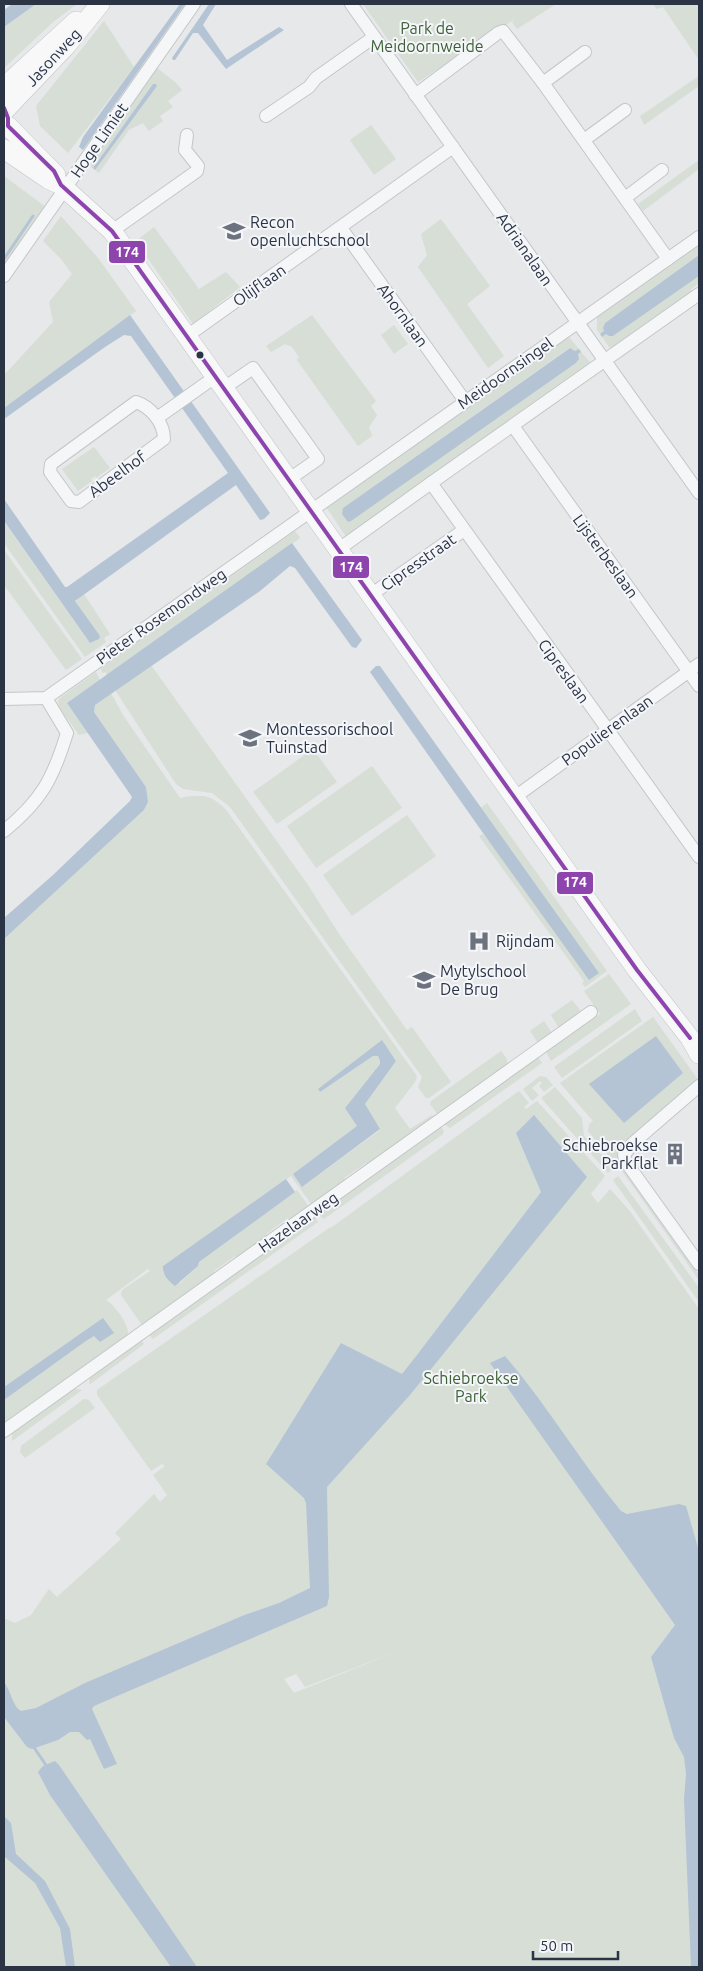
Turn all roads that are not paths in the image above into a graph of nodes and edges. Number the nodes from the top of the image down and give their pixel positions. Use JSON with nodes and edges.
{"nodes":[{"id":1,"x":96,"y":4,"type":"edge"},
{"id":2,"x":100,"y":4,"type":"edge"},
{"id":3,"x":194,"y":4,"type":"edge"},
{"id":4,"x":351,"y":4,"type":"edge"},
{"id":5,"x":374,"y":37,"type":"junction"},
{"id":6,"x":585,"y":52,"type":"dead end"},
{"id":7,"x":543,"y":83,"type":"junction"},
{"id":8,"x":4,"y":87,"type":"edge"},
{"id":9,"x":415,"y":95,"type":"junction"},
{"id":10,"x":625,"y":110,"type":"dead end"},
{"id":11,"x":266,"y":116,"type":"dead end"},
{"id":12,"x":5,"y":120,"type":"edge"},
{"id":13,"x":187,"y":135,"type":"dead end"},
{"id":14,"x":584,"y":140,"type":"junction"},
{"id":15,"x":453,"y":147,"type":"junction"},
{"id":16,"x":4,"y":149,"type":"edge"},
{"id":17,"x":662,"y":170,"type":"dead end"},
{"id":18,"x":63,"y":187,"type":"junction"},
{"id":19,"x":625,"y":198,"type":"junction"},
{"id":20,"x":341,"y":228,"type":"junction"},
{"id":21,"x":112,"y":231,"type":"junction"},
{"id":22,"x":699,"y":237,"type":"edge"},
{"id":23,"x":668,"y":260,"type":"junction"},
{"id":24,"x":4,"y":276,"type":"edge"},
{"id":25,"x":698,"y":299,"type":"edge"},
{"id":26,"x":578,"y":323,"type":"junction"},
{"id":27,"x":187,"y":336,"type":"junction"},
{"id":28,"x":604,"y":361,"type":"junction"},
{"id":29,"x":220,"y":382,"type":"junction"},
{"id":30,"x":465,"y":401,"type":"junction"},
{"id":31,"x":157,"y":418,"type":"junction"},
{"id":32,"x":513,"y":426,"type":"junction"},
{"id":33,"x":288,"y":480,"type":"junction"},
{"id":34,"x":430,"y":482,"type":"junction"},
{"id":35,"x":699,"y":493,"type":"edge"},
{"id":36,"x":312,"y":511,"type":"junction"},
{"id":37,"x":464,"y":530,"type":"junction"},
{"id":38,"x":339,"y":549,"type":"junction"},
{"id":39,"x":372,"y":594,"type":"junction"},
{"id":40,"x":694,"y":668,"type":"edge"},
{"id":41,"x":699,"y":686,"type":"edge"},
{"id":42,"x":46,"y":698,"type":"junction"},
{"id":43,"x":4,"y":699,"type":"edge"},
{"id":44,"x":607,"y":730,"type":"junction"},
{"id":45,"x":515,"y":797,"type":"junction"},
{"id":46,"x":4,"y":831,"type":"edge"},
{"id":47,"x":699,"y":857,"type":"edge"},
{"id":48,"x":591,"y":1012,"type":"dead end"},
{"id":49,"x":696,"y":1041,"type":"edge"},
{"id":50,"x":699,"y":1086,"type":"edge"},
{"id":51,"x":699,"y":1264,"type":"edge"},
{"id":52,"x":4,"y":1431,"type":"edge"}],
"edges":[{"from":1,"to":8,"type":"street","name":"Jasonweg"},
{"from":2,"to":12,"type":"street","name":"Jasonweg"},
{"from":3,"to":18,"type":"street","name":"Hoge Limiet"},
{"from":4,"to":5,"type":"street","name":"Adrianalaan"},
{"from":5,"to":9,"type":"street","name":"Adrianalaan"},
{"from":5,"to":11,"type":"street"},
{"from":6,"to":7,"type":"street"},
{"from":7,"to":9,"type":"street"},
{"from":7,"to":14,"type":"street"},
{"from":9,"to":15,"type":"street","name":"Adrianalaan"},
{"from":10,"to":14,"type":"street"},
{"from":12,"to":18,"type":"street"},
{"from":13,"to":21,"type":"street"},
{"from":14,"to":19,"type":"street"},
{"from":15,"to":20,"type":"street","name":"Olijflaan"},
{"from":15,"to":26,"type":"street","name":"Adrianalaan"},
{"from":16,"to":18,"type":"street"},
{"from":17,"to":19,"type":"street"},
{"from":18,"to":21,"type":"street"},
{"from":18,"to":24,"type":"street","name":"Hoge Limiet"},
{"from":19,"to":23,"type":"street"},
{"from":20,"to":27,"type":"street","name":"Olijflaan"},
{"from":20,"to":30,"type":"street","name":"Ahornlaan"},
{"from":21,"to":27,"type":"street"},
{"from":22,"to":23,"type":"street","name":"Meidoornsingel"},
{"from":23,"to":26,"type":"street","name":"Meidoornsingel"},
{"from":25,"to":28,"type":"street"},
{"from":26,"to":28,"type":"street","name":"Adrianalaan"},
{"from":26,"to":30,"type":"street","name":"Meidoornsingel"},
{"from":27,"to":29,"type":"street"},
{"from":28,"to":32,"type":"street"},
{"from":28,"to":35,"type":"street","name":"Adrianalaan"},
{"from":29,"to":31,"type":"street"},
{"from":29,"to":33,"type":"street"},
{"from":29,"to":33,"type":"street"},
{"from":30,"to":36,"type":"street","name":"Meidoornsingel"},
{"from":31,"to":31,"type":"street","name":"Abeelhof"},
{"from":32,"to":34,"type":"street"},
{"from":32,"to":40,"type":"street","name":"Lijsterbeslaan"},
{"from":33,"to":36,"type":"street"},
{"from":34,"to":37,"type":"street","name":"Cipreslaan"},
{"from":34,"to":38,"type":"street"},
{"from":36,"to":38,"type":"street"},
{"from":36,"to":42,"type":"street","name":"Pieter Rosemondweg"},
{"from":37,"to":39,"type":"street","name":"Cipresstraat"},
{"from":37,"to":44,"type":"street","name":"Cipreslaan"},
{"from":38,"to":39,"type":"street"},
{"from":39,"to":45,"type":"street"},
{"from":40,"to":41,"type":"street","name":"Lijsterbeslaan"},
{"from":40,"to":44,"type":"street","name":"Populierenlaan"},
{"from":42,"to":43,"type":"street"},
{"from":42,"to":46,"type":"street"},
{"from":44,"to":45,"type":"street","name":"Populierenlaan"},
{"from":44,"to":47,"type":"street","name":"Cipreslaan"},
{"from":45,"to":49,"type":"street"},
{"from":48,"to":52,"type":"street","name":"Hazelaarweg"},
{"from":50,"to":51,"type":"street"}]}
